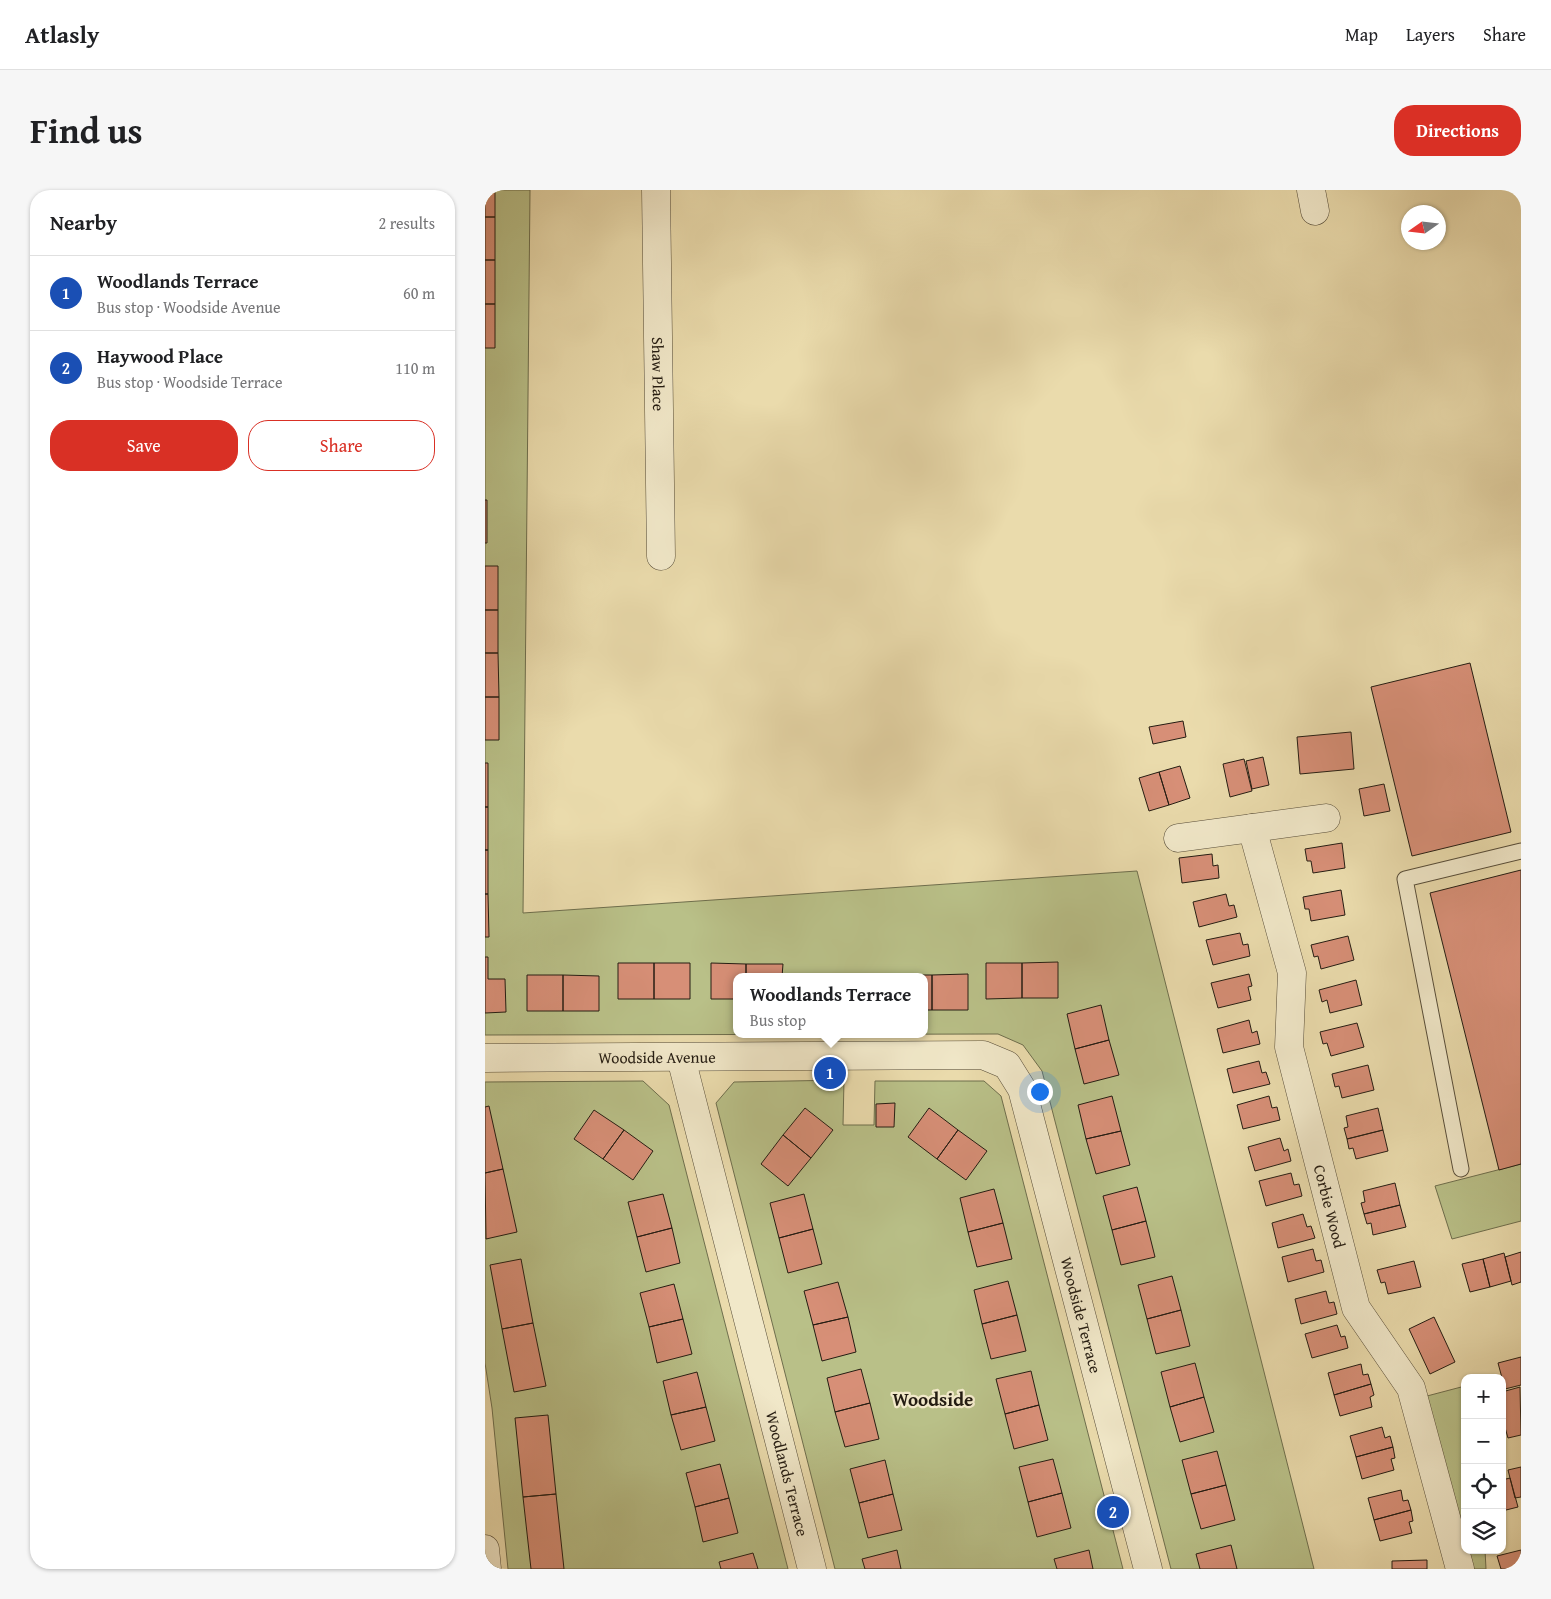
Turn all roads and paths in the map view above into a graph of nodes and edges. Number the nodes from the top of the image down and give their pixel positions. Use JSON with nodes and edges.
{"nodes":[{"id":1,"x":656,"y":190,"type":"edge"},
{"id":2,"x":661,"y":556,"type":"dead end"},
{"id":3,"x":1326,"y":818,"type":"dead end"},
{"id":4,"x":1253,"y":828,"type":"junction"},
{"id":5,"x":1178,"y":838,"type":"dead end"},
{"id":6,"x":1521,"y":851,"type":"edge"},
{"id":7,"x":485,"y":1058,"type":"edge"},
{"id":8,"x":681,"y":1058,"type":"junction"},
{"id":9,"x":1007,"y":1065,"type":"joint"},
{"id":10,"x":1461,"y":1169,"type":"dead end"},
{"id":11,"x":485,"y":1550,"type":"edge"},
{"id":12,"x":487,"y":1569,"type":"edge"},
{"id":13,"x":812,"y":1569,"type":"edge"},
{"id":14,"x":1148,"y":1569,"type":"edge"},
{"id":15,"x":1461,"y":1569,"type":"edge"}],
"edges":[{"from":1,"to":2,"type":"street","name":"Shaw Place"},
{"from":3,"to":4,"type":"street"},
{"from":4,"to":5,"type":"street"},
{"from":4,"to":15,"type":"street","name":"Corbie Wood"},
{"from":6,"to":10,"type":"lane"},
{"from":7,"to":8,"type":"street","name":"Woodside Avenue"},
{"from":8,"to":9,"type":"street","name":"Woodside Avenue"},
{"from":8,"to":13,"type":"street","name":"Woodlands Terrace"},
{"from":9,"to":14,"type":"street","name":"Woodside Terrace"},
{"from":11,"to":12,"type":"street"}]}
